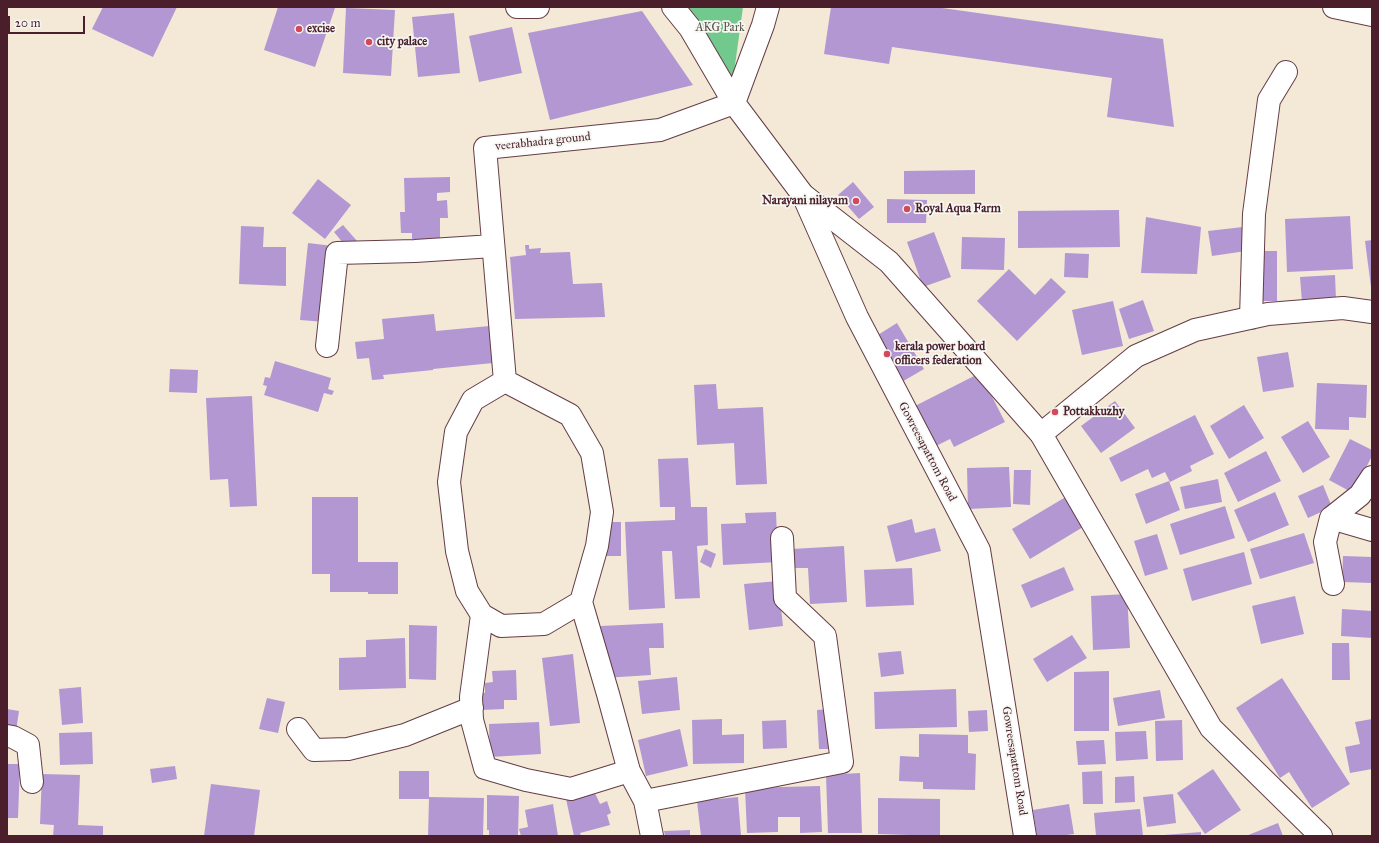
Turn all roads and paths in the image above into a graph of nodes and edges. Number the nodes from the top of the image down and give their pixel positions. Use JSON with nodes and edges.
{"nodes":[{"id":1,"x":517,"y":7,"type":"edge"},
{"id":2,"x":538,"y":7,"type":"edge"},
{"id":3,"x":673,"y":7,"type":"edge"},
{"id":4,"x":768,"y":7,"type":"edge"},
{"id":5,"x":1334,"y":7,"type":"edge"},
{"id":6,"x":1372,"y":15,"type":"edge"},
{"id":7,"x":1286,"y":72,"type":"dead end"},
{"id":8,"x":734,"y":103,"type":"junction"},
{"id":9,"x":803,"y":195,"type":"junction"},
{"id":10,"x":493,"y":246,"type":"junction"},
{"id":11,"x":1372,"y":312,"type":"edge"},
{"id":12,"x":1251,"y":318,"type":"junction"},
{"id":13,"x":327,"y":346,"type":"dead end"},
{"id":14,"x":505,"y":381,"type":"junction"},
{"id":15,"x":1041,"y":434,"type":"junction"},
{"id":16,"x":1372,"y":477,"type":"edge"},
{"id":17,"x":1331,"y":518,"type":"junction"},
{"id":18,"x":1372,"y":530,"type":"edge"},
{"id":19,"x":782,"y":538,"type":"dead end"},
{"id":20,"x":1333,"y":584,"type":"dead end"},
{"id":21,"x":581,"y":602,"type":"junction"},
{"id":22,"x":482,"y":615,"type":"junction"},
{"id":23,"x":472,"y":708,"type":"junction"},
{"id":24,"x":298,"y":729,"type":"dead end"},
{"id":25,"x":7,"y":736,"type":"edge"},
{"id":26,"x":629,"y":771,"type":"junction"},
{"id":27,"x":32,"y":782,"type":"dead end"},
{"id":28,"x":645,"y":801,"type":"junction"},
{"id":29,"x":652,"y":836,"type":"edge"},
{"id":30,"x":1025,"y":836,"type":"edge"},
{"id":31,"x":1321,"y":836,"type":"edge"}],
"edges":[{"from":1,"to":2,"type":"street"},
{"from":3,"to":8,"type":"street","name":"Gowreesapattom Road"},
{"from":4,"to":8,"type":"street"},
{"from":5,"to":6,"type":"street"},
{"from":7,"to":12,"type":"street"},
{"from":8,"to":9,"type":"street","name":"Gowreesapattom Road"},
{"from":8,"to":10,"type":"street","name":"veerabhadra ground"},
{"from":9,"to":15,"type":"street"},
{"from":9,"to":30,"type":"street","name":"Gowreesapattom Road"},
{"from":10,"to":13,"type":"street"},
{"from":10,"to":14,"type":"street","name":"veerabhadra ground"},
{"from":11,"to":12,"type":"street"},
{"from":12,"to":15,"type":"street"},
{"from":14,"to":21,"type":"street"},
{"from":14,"to":22,"type":"street"},
{"from":15,"to":31,"type":"street"},
{"from":16,"to":17,"type":"street"},
{"from":17,"to":18,"type":"street"},
{"from":17,"to":20,"type":"street"},
{"from":19,"to":28,"type":"street"},
{"from":21,"to":22,"type":"street"},
{"from":21,"to":26,"type":"street"},
{"from":22,"to":23,"type":"street"},
{"from":23,"to":24,"type":"street"},
{"from":23,"to":26,"type":"street"},
{"from":25,"to":27,"type":"street"},
{"from":26,"to":28,"type":"street"},
{"from":28,"to":29,"type":"street"}]}
